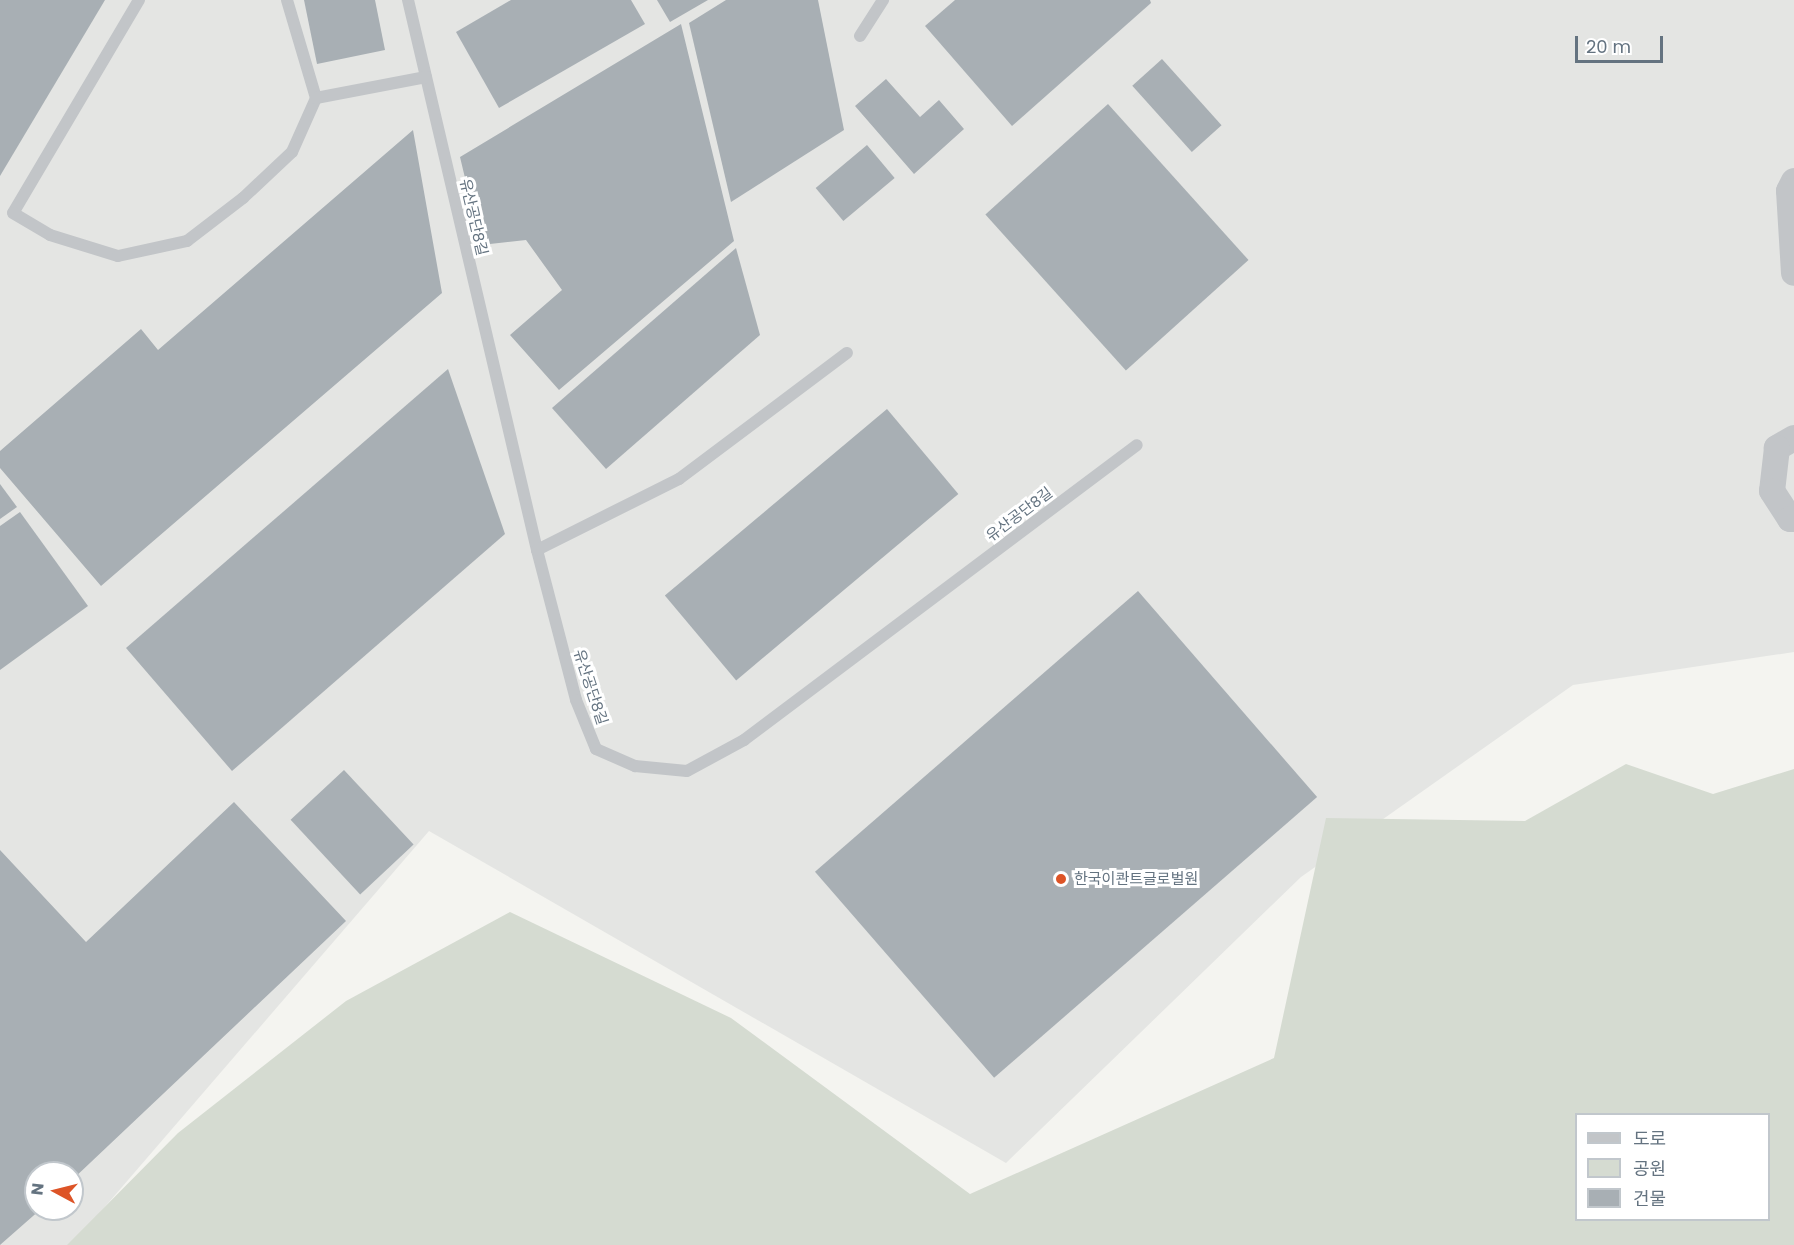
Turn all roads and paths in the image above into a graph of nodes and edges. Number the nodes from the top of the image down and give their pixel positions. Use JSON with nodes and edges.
{"nodes":[{"id":1,"x":139,"y":0,"type":"edge"},
{"id":2,"x":287,"y":0,"type":"edge"},
{"id":3,"x":408,"y":0,"type":"edge"},
{"id":4,"x":883,"y":0,"type":"edge"},
{"id":5,"x":861,"y":36,"type":"dead end"},
{"id":6,"x":426,"y":78,"type":"junction"},
{"id":7,"x":316,"y":98,"type":"junction"},
{"id":8,"x":1794,"y":181,"type":"edge"},
{"id":9,"x":1794,"y":273,"type":"edge"},
{"id":10,"x":846,"y":353,"type":"dead end"},
{"id":11,"x":1794,"y":438,"type":"edge"},
{"id":12,"x":1137,"y":445,"type":"dead end"},
{"id":13,"x":1794,"y":519,"type":"edge"},
{"id":14,"x":537,"y":550,"type":"junction"}],
"edges":[{"from":1,"to":7,"type":"lane"},
{"from":2,"to":7,"type":"lane"},
{"from":3,"to":6,"type":"lane","name":"유산공단8길"},
{"from":4,"to":5,"type":"lane"},
{"from":6,"to":7,"type":"lane"},
{"from":6,"to":14,"type":"lane","name":"유산공단8길"},
{"from":8,"to":9,"type":"street"},
{"from":10,"to":14,"type":"lane"},
{"from":11,"to":13,"type":"street"},
{"from":12,"to":14,"type":"lane","name":"유산공단8길"}]}
